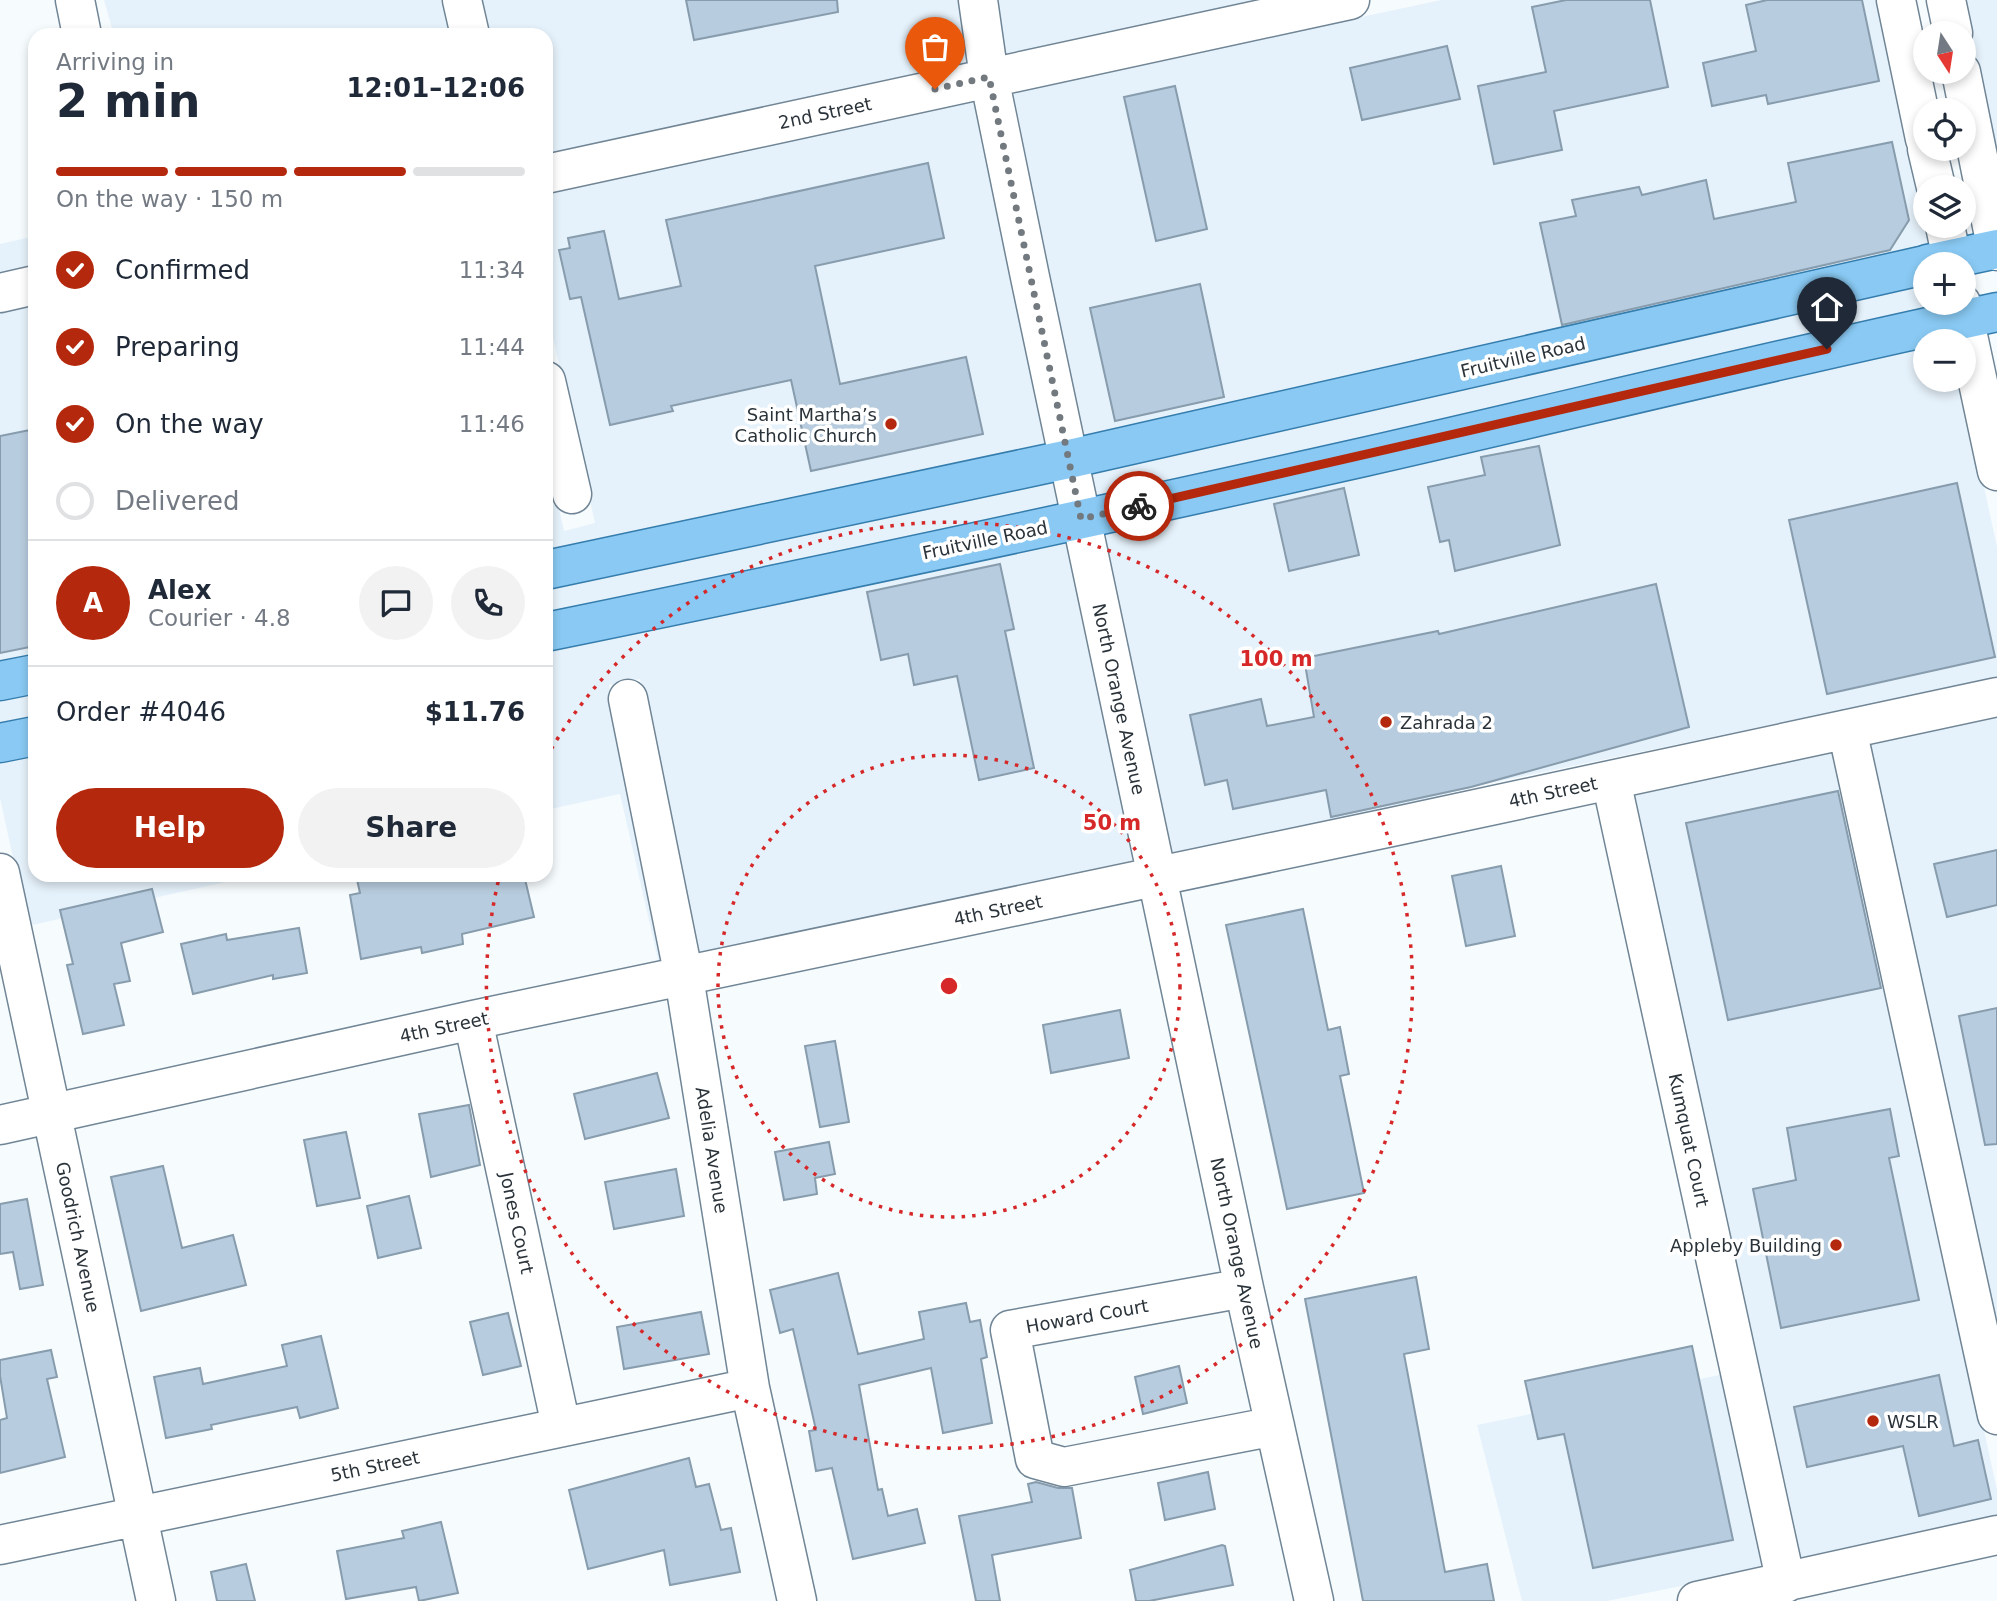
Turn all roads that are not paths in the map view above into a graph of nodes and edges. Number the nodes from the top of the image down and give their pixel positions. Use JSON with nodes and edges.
{"nodes":[{"id":1,"x":75,"y":0,"type":"edge"},
{"id":2,"x":462,"y":0,"type":"edge"},
{"id":3,"x":978,"y":0,"type":"edge"},
{"id":4,"x":1350,"y":0,"type":"edge"},
{"id":5,"x":1896,"y":0,"type":"edge"},
{"id":6,"x":1946,"y":0,"type":"edge"},
{"id":7,"x":1950,"y":21,"type":"edge"},
{"id":8,"x":81,"y":28,"type":"edge"},
{"id":9,"x":468,"y":28,"type":"edge"},
{"id":10,"x":989,"y":77,"type":"junction"},
{"id":11,"x":1963,"y":84,"type":"edge"},
{"id":12,"x":1916,"y":98,"type":"edge"},
{"id":13,"x":553,"y":172,"type":"edge"},
{"id":14,"x":1997,"y":250,"type":"edge"},
{"id":15,"x":1974,"y":252,"type":"edge"},
{"id":16,"x":1913,"y":261,"type":"edge"},
{"id":17,"x":28,"y":287,"type":"edge"},
{"id":18,"x":0,"y":293,"type":"edge"},
{"id":19,"x":1962,"y":315,"type":"edge"},
{"id":20,"x":1974,"y":315,"type":"edge"},
{"id":21,"x":553,"y":411,"type":"edge"},
{"id":22,"x":1069,"y":459,"type":"junction"},
{"id":23,"x":1997,"y":471,"type":"edge"},
{"id":24,"x":572,"y":494,"type":"dead end"},
{"id":25,"x":1081,"y":519,"type":"junction"},
{"id":26,"x":553,"y":569,"type":"edge"},
{"id":27,"x":553,"y":631,"type":"edge"},
{"id":28,"x":28,"y":675,"type":"edge"},
{"id":29,"x":0,"y":681,"type":"edge"},
{"id":30,"x":1997,"y":697,"type":"edge"},
{"id":31,"x":628,"y":699,"type":"dead end"},
{"id":32,"x":1847,"y":729,"type":"junction"},
{"id":33,"x":28,"y":737,"type":"edge"},
{"id":34,"x":0,"y":743,"type":"edge"},
{"id":35,"x":1611,"y":780,"type":"junction"},
{"id":36,"x":0,"y":873,"type":"edge"},
{"id":37,"x":1156,"y":875,"type":"junction"},
{"id":38,"x":684,"y":977,"type":"junction"},
{"id":39,"x":473,"y":1020,"type":"junction"},
{"id":40,"x":52,"y":1114,"type":"junction"},
{"id":41,"x":0,"y":1125,"type":"edge"},
{"id":42,"x":1244,"y":1287,"type":"junction"},
{"id":43,"x":750,"y":1388,"type":"junction"},
{"id":44,"x":1997,"y":1415,"type":"edge"},
{"id":45,"x":561,"y":1426,"type":"junction"},
{"id":46,"x":1275,"y":1426,"type":"junction"},
{"id":47,"x":137,"y":1516,"type":"junction"},
{"id":48,"x":1997,"y":1535,"type":"edge"},
{"id":49,"x":0,"y":1545,"type":"edge"},
{"id":50,"x":1786,"y":1583,"type":"junction"},
{"id":51,"x":156,"y":1601,"type":"edge"},
{"id":52,"x":797,"y":1601,"type":"edge"},
{"id":53,"x":1314,"y":1601,"type":"edge"},
{"id":54,"x":1697,"y":1601,"type":"edge"}],
"edges":[{"from":1,"to":8,"type":"street"},
{"from":2,"to":9,"type":"street"},
{"from":3,"to":10,"type":"street","name":"North Orange Avenue"},
{"from":4,"to":10,"type":"street","name":"2nd Street"},
{"from":5,"to":12,"type":"street"},
{"from":6,"to":7,"type":"street"},
{"from":10,"to":13,"type":"street","name":"2nd Street"},
{"from":10,"to":22,"type":"street","name":"North Orange Avenue"},
{"from":11,"to":14,"type":"street"},
{"from":14,"to":15,"type":"main road","name":"Fruitville Road"},
{"from":16,"to":22,"type":"main road","name":"Fruitville Road"},
{"from":17,"to":18,"type":"street"},
{"from":19,"to":25,"type":"main road","name":"Fruitville Road"},
{"from":20,"to":23,"type":"street"},
{"from":21,"to":24,"type":"street"},
{"from":22,"to":25,"type":"street","name":"North Orange Avenue"},
{"from":22,"to":26,"type":"main road","name":"Fruitville Road"},
{"from":25,"to":27,"type":"main road","name":"Fruitville Road"},
{"from":25,"to":37,"type":"street","name":"North Orange Avenue"},
{"from":28,"to":29,"type":"main road"},
{"from":30,"to":32,"type":"street","name":"4th Street"},
{"from":31,"to":38,"type":"street","name":"Adelia Avenue"},
{"from":32,"to":35,"type":"street","name":"4th Street"},
{"from":32,"to":44,"type":"street"},
{"from":33,"to":34,"type":"main road"},
{"from":35,"to":37,"type":"street","name":"4th Street"},
{"from":35,"to":50,"type":"street","name":"Kumquat Court"},
{"from":36,"to":40,"type":"street","name":"Goodrich Avenue"},
{"from":37,"to":38,"type":"street","name":"4th Street"},
{"from":37,"to":42,"type":"street","name":"North Orange Avenue"},
{"from":38,"to":39,"type":"street","name":"4th Street"},
{"from":38,"to":43,"type":"street","name":"Adelia Avenue"},
{"from":39,"to":40,"type":"street","name":"4th Street"},
{"from":39,"to":45,"type":"street","name":"Jones Court"},
{"from":40,"to":41,"type":"street","name":"4th Street"},
{"from":40,"to":47,"type":"street","name":"Goodrich Avenue"},
{"from":42,"to":46,"type":"street","name":"North Orange Avenue"},
{"from":42,"to":46,"type":"street","name":"Howard Court"},
{"from":43,"to":45,"type":"street","name":"5th Street"},
{"from":43,"to":52,"type":"street","name":"Adelia Avenue"},
{"from":45,"to":47,"type":"street","name":"5th Street"},
{"from":46,"to":53,"type":"street","name":"North Orange Avenue"},
{"from":47,"to":49,"type":"street","name":"5th Street"},
{"from":47,"to":51,"type":"street","name":"Goodrich Avenue"},
{"from":48,"to":50,"type":"street"},
{"from":50,"to":54,"type":"street"}]}
